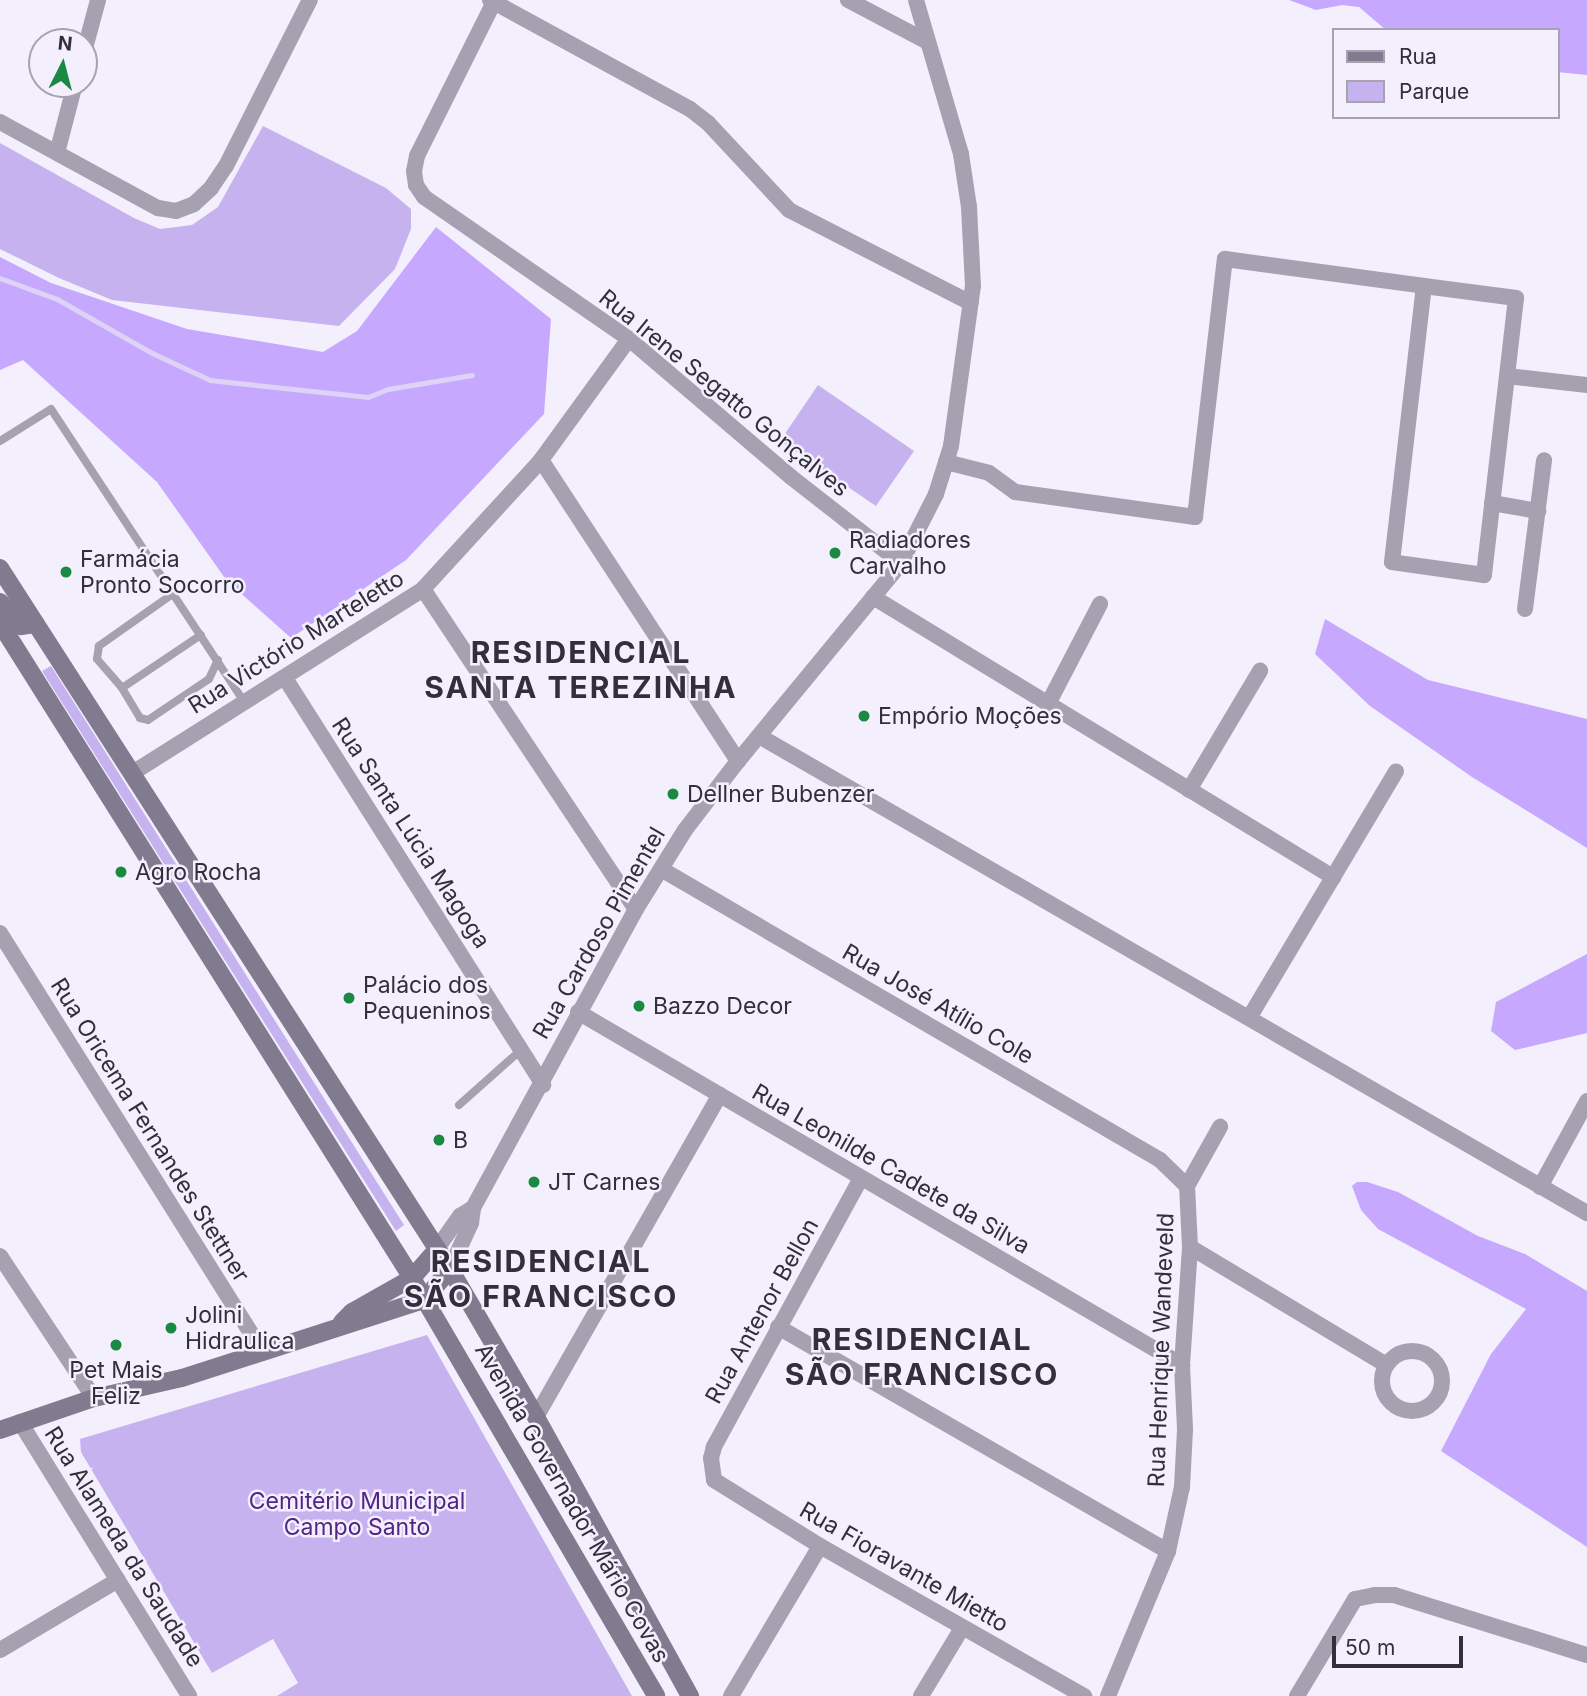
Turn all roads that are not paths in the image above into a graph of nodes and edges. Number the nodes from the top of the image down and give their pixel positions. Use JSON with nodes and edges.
{"nodes":[{"id":1,"x":98,"y":0,"type":"edge"},
{"id":2,"x":310,"y":0,"type":"edge"},
{"id":3,"x":848,"y":0,"type":"edge"},
{"id":4,"x":916,"y":0,"type":"edge"},
{"id":5,"x":492,"y":1,"type":"edge"},
{"id":6,"x":90,"y":28,"type":"edge"},
{"id":7,"x":928,"y":42,"type":"junction"},
{"id":8,"x":71,"y":98,"type":"edge"},
{"id":9,"x":0,"y":122,"type":"edge"},
{"id":10,"x":57,"y":153,"type":"junction"},
{"id":11,"x":1424,"y":286,"type":"junction"},
{"id":12,"x":971,"y":303,"type":"junction"},
{"id":13,"x":629,"y":340,"type":"junction"},
{"id":14,"x":1507,"y":376,"type":"junction"},
{"id":15,"x":1587,"y":386,"type":"edge"},
{"id":16,"x":0,"y":441,"type":"edge"},
{"id":17,"x":541,"y":460,"type":"junction"},
{"id":18,"x":1544,"y":460,"type":"dead end"},
{"id":19,"x":946,"y":462,"type":"junction"},
{"id":20,"x":1492,"y":503,"type":"junction"},
{"id":21,"x":1538,"y":511,"type":"junction"},
{"id":22,"x":901,"y":564,"type":"junction"},
{"id":23,"x":0,"y":568,"type":"edge"},
{"id":24,"x":423,"y":589,"type":"junction"},
{"id":25,"x":174,"y":593,"type":"junction"},
{"id":26,"x":873,"y":597,"type":"junction"},
{"id":27,"x":0,"y":602,"type":"edge"},
{"id":28,"x":1100,"y":604,"type":"dead end"},
{"id":29,"x":1525,"y":609,"type":"dead end"},
{"id":30,"x":0,"y":622,"type":"edge"},
{"id":31,"x":36,"y":624,"type":"junction"},
{"id":32,"x":201,"y":635,"type":"junction"},
{"id":33,"x":218,"y":660,"type":"junction"},
{"id":34,"x":1259,"y":671,"type":"dead end"},
{"id":35,"x":285,"y":678,"type":"junction"},
{"id":36,"x":122,"y":688,"type":"junction"},
{"id":37,"x":245,"y":703,"type":"junction"},
{"id":38,"x":1048,"y":704,"type":"junction"},
{"id":39,"x":759,"y":736,"type":"junction"},
{"id":40,"x":738,"y":761,"type":"junction"},
{"id":41,"x":1396,"y":771,"type":"dead end"},
{"id":42,"x":134,"y":772,"type":"junction"},
{"id":43,"x":1189,"y":790,"type":"junction"},
{"id":44,"x":661,"y":869,"type":"junction"},
{"id":45,"x":1333,"y":877,"type":"junction"},
{"id":46,"x":636,"y":909,"type":"junction"},
{"id":47,"x":0,"y":933,"type":"edge"},
{"id":48,"x":578,"y":1012,"type":"junction"},
{"id":49,"x":1249,"y":1018,"type":"junction"},
{"id":50,"x":521,"y":1050,"type":"junction"},
{"id":51,"x":543,"y":1085,"type":"junction"},
{"id":52,"x":720,"y":1095,"type":"junction"},
{"id":53,"x":1587,"y":1101,"type":"edge"},
{"id":54,"x":460,"y":1105,"type":"dead end"},
{"id":55,"x":1220,"y":1127,"type":"dead end"},
{"id":56,"x":861,"y":1178,"type":"junction"},
{"id":57,"x":1187,"y":1186,"type":"junction"},
{"id":58,"x":1539,"y":1187,"type":"junction"},
{"id":59,"x":473,"y":1208,"type":"junction"},
{"id":60,"x":1587,"y":1213,"type":"edge"},
{"id":61,"x":1190,"y":1247,"type":"junction"},
{"id":62,"x":436,"y":1250,"type":"junction"},
{"id":63,"x":0,"y":1256,"type":"edge"},
{"id":64,"x":450,"y":1269,"type":"junction"},
{"id":65,"x":412,"y":1278,"type":"junction"},
{"id":66,"x":424,"y":1300,"type":"junction"},
{"id":67,"x":337,"y":1326,"type":"junction"},
{"id":68,"x":778,"y":1327,"type":"junction"},
{"id":69,"x":262,"y":1350,"type":"junction"},
{"id":70,"x":1182,"y":1365,"type":"junction"},
{"id":71,"x":1385,"y":1365,"type":"dead end"},
{"id":72,"x":94,"y":1398,"type":"junction"},
{"id":73,"x":537,"y":1417,"type":"junction"},
{"id":74,"x":20,"y":1422,"type":"junction"},
{"id":75,"x":0,"y":1430,"type":"edge"},
{"id":76,"x":711,"y":1470,"type":"joint"},
{"id":77,"x":820,"y":1546,"type":"junction"},
{"id":78,"x":1168,"y":1551,"type":"junction"},
{"id":79,"x":118,"y":1580,"type":"junction"},
{"id":80,"x":962,"y":1629,"type":"junction"},
{"id":81,"x":0,"y":1650,"type":"edge"},
{"id":82,"x":1587,"y":1656,"type":"edge"},
{"id":83,"x":189,"y":1696,"type":"edge"},
{"id":84,"x":656,"y":1696,"type":"edge"},
{"id":85,"x":690,"y":1696,"type":"edge"},
{"id":86,"x":731,"y":1696,"type":"edge"},
{"id":87,"x":921,"y":1696,"type":"edge"},
{"id":88,"x":1084,"y":1696,"type":"edge"},
{"id":89,"x":1108,"y":1696,"type":"edge"},
{"id":90,"x":1297,"y":1696,"type":"edge"}],
"edges":[{"from":1,"to":6,"type":"street"},
{"from":2,"to":10,"type":"street"},
{"from":3,"to":7,"type":"street"},
{"from":4,"to":7,"type":"street","name":"Rua Cardoso Pimentel"},
{"from":5,"to":12,"type":"street"},
{"from":5,"to":13,"type":"street","name":"Rua Irene Segatto Gonçalves"},
{"from":7,"to":12,"type":"street","name":"Rua Cardoso Pimentel"},
{"from":8,"to":10,"type":"street"},
{"from":9,"to":10,"type":"street"},
{"from":11,"to":14,"type":"street"},
{"from":11,"to":19,"type":"street"},
{"from":11,"to":20,"type":"street"},
{"from":12,"to":19,"type":"street","name":"Rua Cardoso Pimentel"},
{"from":13,"to":17,"type":"street","name":"Rua Victório Marteletto"},
{"from":13,"to":22,"type":"street","name":"Rua Irene Segatto Gonçalves"},
{"from":14,"to":15,"type":"street"},
{"from":14,"to":20,"type":"street"},
{"from":16,"to":25,"type":"lane"},
{"from":17,"to":24,"type":"street","name":"Rua Victório Marteletto"},
{"from":17,"to":40,"type":"street"},
{"from":18,"to":21,"type":"street"},
{"from":19,"to":22,"type":"street","name":"Rua Cardoso Pimentel"},
{"from":20,"to":21,"type":"street"},
{"from":21,"to":29,"type":"street"},
{"from":22,"to":26,"type":"street","name":"Rua Cardoso Pimentel"},
{"from":23,"to":31,"type":"main road","name":"Avenida Governador Mário Covas"},
{"from":24,"to":35,"type":"street","name":"Rua Victório Marteletto"},
{"from":24,"to":46,"type":"street"},
{"from":25,"to":32,"type":"lane"},
{"from":25,"to":36,"type":"lane"},
{"from":26,"to":38,"type":"street"},
{"from":26,"to":39,"type":"street","name":"Rua Cardoso Pimentel"},
{"from":27,"to":31,"type":"main road"},
{"from":28,"to":38,"type":"street"},
{"from":30,"to":65,"type":"main road","name":"Avenida Governador Mário Covas"},
{"from":31,"to":42,"type":"main road","name":"Avenida Governador Mário Covas"},
{"from":32,"to":33,"type":"lane"},
{"from":32,"to":36,"type":"lane"},
{"from":33,"to":36,"type":"lane"},
{"from":33,"to":37,"type":"lane"},
{"from":34,"to":43,"type":"street"},
{"from":35,"to":37,"type":"street","name":"Rua Victório Marteletto"},
{"from":35,"to":50,"type":"street","name":"Rua Santa Lúcia Magoga"},
{"from":37,"to":42,"type":"street","name":"Rua Victório Marteletto"},
{"from":38,"to":43,"type":"street"},
{"from":39,"to":40,"type":"street","name":"Rua Cardoso Pimentel"},
{"from":39,"to":49,"type":"street"},
{"from":40,"to":44,"type":"street","name":"Rua Cardoso Pimentel"},
{"from":41,"to":45,"type":"street"},
{"from":42,"to":62,"type":"main road","name":"Avenida Governador Mário Covas"},
{"from":43,"to":45,"type":"street"},
{"from":44,"to":46,"type":"street","name":"Rua Cardoso Pimentel"},
{"from":44,"to":57,"type":"street","name":"Rua José Atílio Cole"},
{"from":45,"to":49,"type":"street"},
{"from":46,"to":48,"type":"street","name":"Rua Cardoso Pimentel"},
{"from":47,"to":69,"type":"street","name":"Rua Oricema Fernandes Stettner"},
{"from":48,"to":51,"type":"street","name":"Rua Cardoso Pimentel"},
{"from":48,"to":52,"type":"street","name":"Rua Leonilde Cadete da Silva"},
{"from":49,"to":58,"type":"street"},
{"from":50,"to":51,"type":"street","name":"Rua Santa Lúcia Magoga"},
{"from":50,"to":54,"type":"lane"},
{"from":51,"to":59,"type":"street","name":"Rua Cardoso Pimentel"},
{"from":52,"to":56,"type":"street","name":"Rua Leonilde Cadete da Silva"},
{"from":52,"to":73,"type":"street"},
{"from":53,"to":58,"type":"street"},
{"from":55,"to":57,"type":"street","name":"Rua Henrique Wandeveld"},
{"from":56,"to":68,"type":"street","name":"Rua Antenor Bellon"},
{"from":56,"to":70,"type":"street","name":"Rua Leonilde Cadete da Silva"},
{"from":57,"to":61,"type":"street","name":"Rua Henrique Wandeveld"},
{"from":58,"to":60,"type":"street"},
{"from":59,"to":62,"type":"street","name":"Rua Cardoso Pimentel"},
{"from":59,"to":64,"type":"street","name":"Rua Cardoso Pimentel"},
{"from":61,"to":70,"type":"street","name":"Rua Henrique Wandeveld"},
{"from":61,"to":71,"type":"street"},
{"from":62,"to":64,"type":"main road","name":"Avenida Governador Mário Covas"},
{"from":62,"to":65,"type":"main road","name":"Rua Cardoso Pimentel"},
{"from":63,"to":72,"type":"street"},
{"from":64,"to":66,"type":"main road","name":"Rua Cardoso Pimentel"},
{"from":64,"to":73,"type":"main road","name":"Avenida Governador Mário Covas"},
{"from":65,"to":66,"type":"main road","name":"Avenida Governador Mário Covas"},
{"from":65,"to":67,"type":"main road","name":"Rua Cardoso Pimentel"},
{"from":66,"to":67,"type":"main road","name":"Rua Cardoso Pimentel"},
{"from":66,"to":84,"type":"main road","name":"Avenida Governador Mário Covas"},
{"from":67,"to":69,"type":"main road","name":"Rua Cardoso Pimentel"},
{"from":68,"to":76,"type":"street","name":"Rua Antenor Bellon"},
{"from":68,"to":78,"type":"street"},
{"from":69,"to":72,"type":"main road","name":"Rua Cardoso Pimentel"},
{"from":70,"to":78,"type":"street","name":"Rua Henrique Wandeveld"},
{"from":72,"to":74,"type":"main road","name":"Rua Cardoso Pimentel"},
{"from":73,"to":85,"type":"main road","name":"Avenida Governador Mário Covas"},
{"from":74,"to":75,"type":"main road","name":"Rua Cardoso Pimentel"},
{"from":74,"to":79,"type":"street","name":"Rua Alameda da Saudade"},
{"from":76,"to":77,"type":"street","name":"Rua Fioravante Mietto"},
{"from":77,"to":80,"type":"street","name":"Rua Fioravante Mietto"},
{"from":77,"to":86,"type":"street"},
{"from":78,"to":89,"type":"street","name":"Rua Henrique Wandeveld"},
{"from":79,"to":81,"type":"street"},
{"from":79,"to":83,"type":"street","name":"Rua Alameda da Saudade"},
{"from":80,"to":87,"type":"street"},
{"from":80,"to":88,"type":"street","name":"Rua Fioravante Mietto"},
{"from":82,"to":90,"type":"street"}]}
